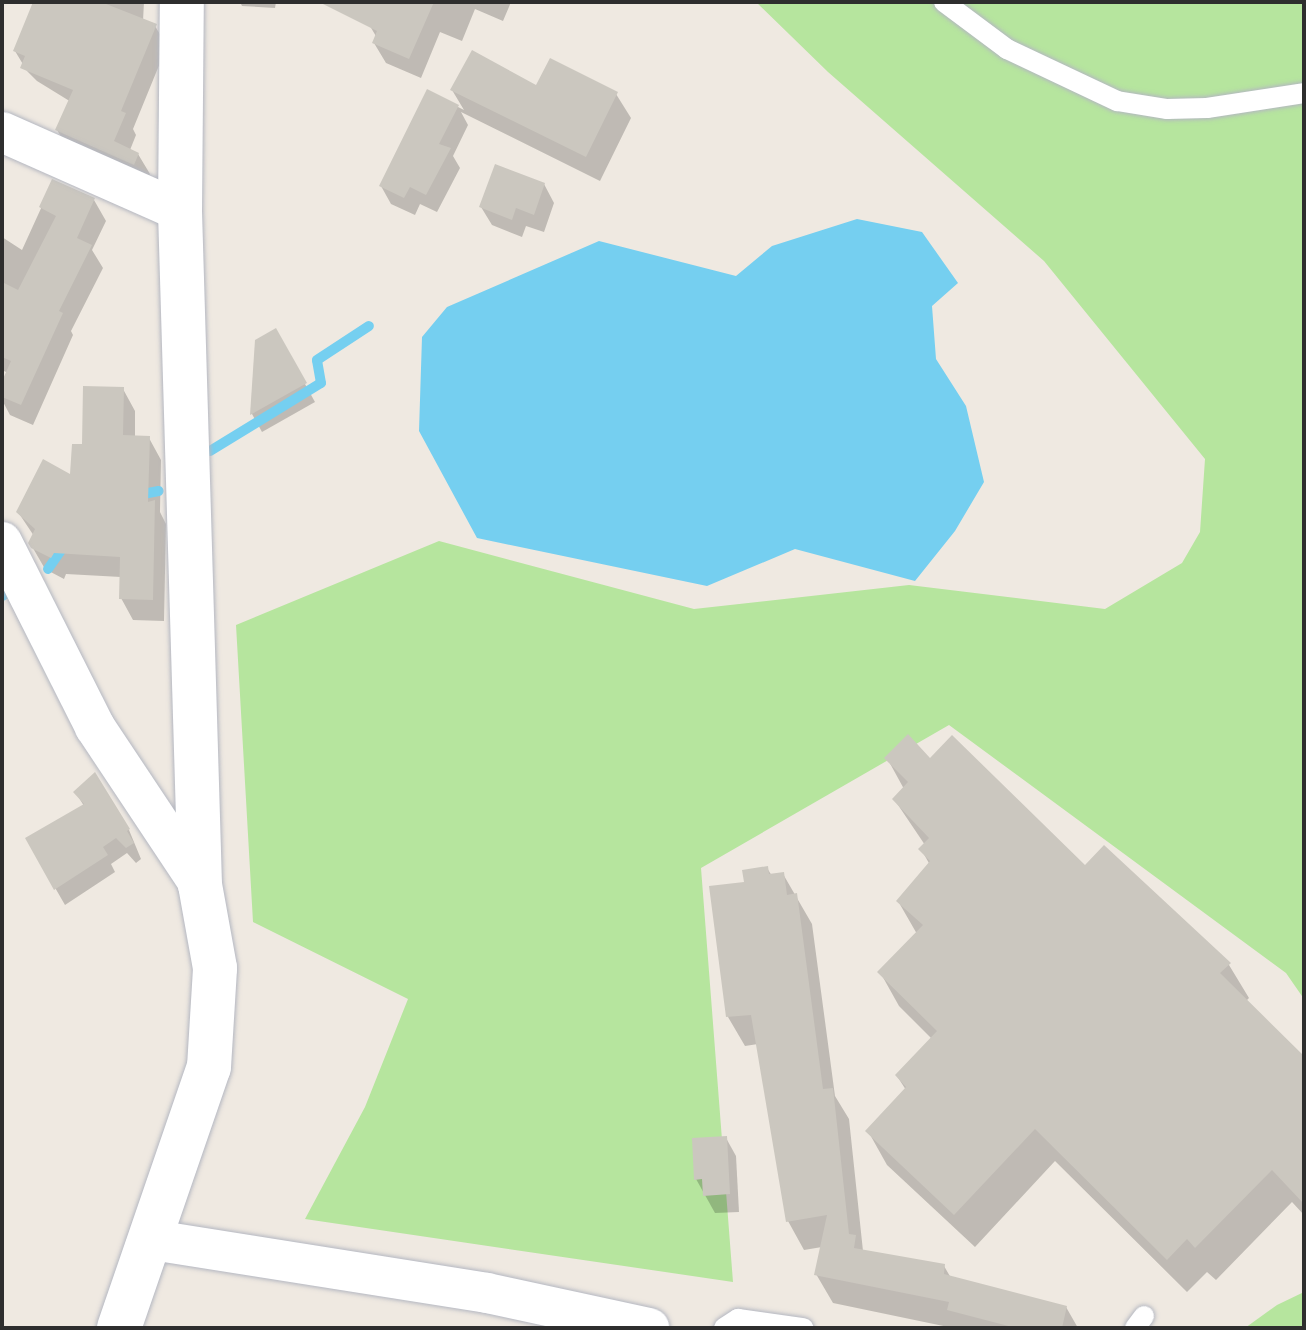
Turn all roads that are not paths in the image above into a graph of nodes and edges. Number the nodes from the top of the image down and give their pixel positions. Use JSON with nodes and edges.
{"nodes":[{"id":1,"x":182,"y":2,"type":"edge"},
{"id":2,"x":944,"y":2,"type":"edge"},
{"id":3,"x":1304,"y":93,"type":"edge"},
{"id":4,"x":2,"y":132,"type":"edge"},
{"id":5,"x":180,"y":211,"type":"junction"},
{"id":6,"x":2,"y":542,"type":"edge"},
{"id":7,"x":200,"y":885,"type":"junction"},
{"id":8,"x":153,"y":1240,"type":"junction"},
{"id":9,"x":119,"y":1328,"type":"edge"},
{"id":10,"x":649,"y":1328,"type":"edge"},
{"id":11,"x":724,"y":1328,"type":"edge"},
{"id":12,"x":803,"y":1328,"type":"edge"}],
"edges":[{"from":1,"to":5,"type":"street"},
{"from":2,"to":3,"type":"lane"},
{"from":4,"to":5,"type":"street"},
{"from":5,"to":7,"type":"street"},
{"from":6,"to":7,"type":"street"},
{"from":7,"to":8,"type":"street"},
{"from":8,"to":9,"type":"street"},
{"from":8,"to":10,"type":"street"},
{"from":11,"to":12,"type":"lane"}]}
